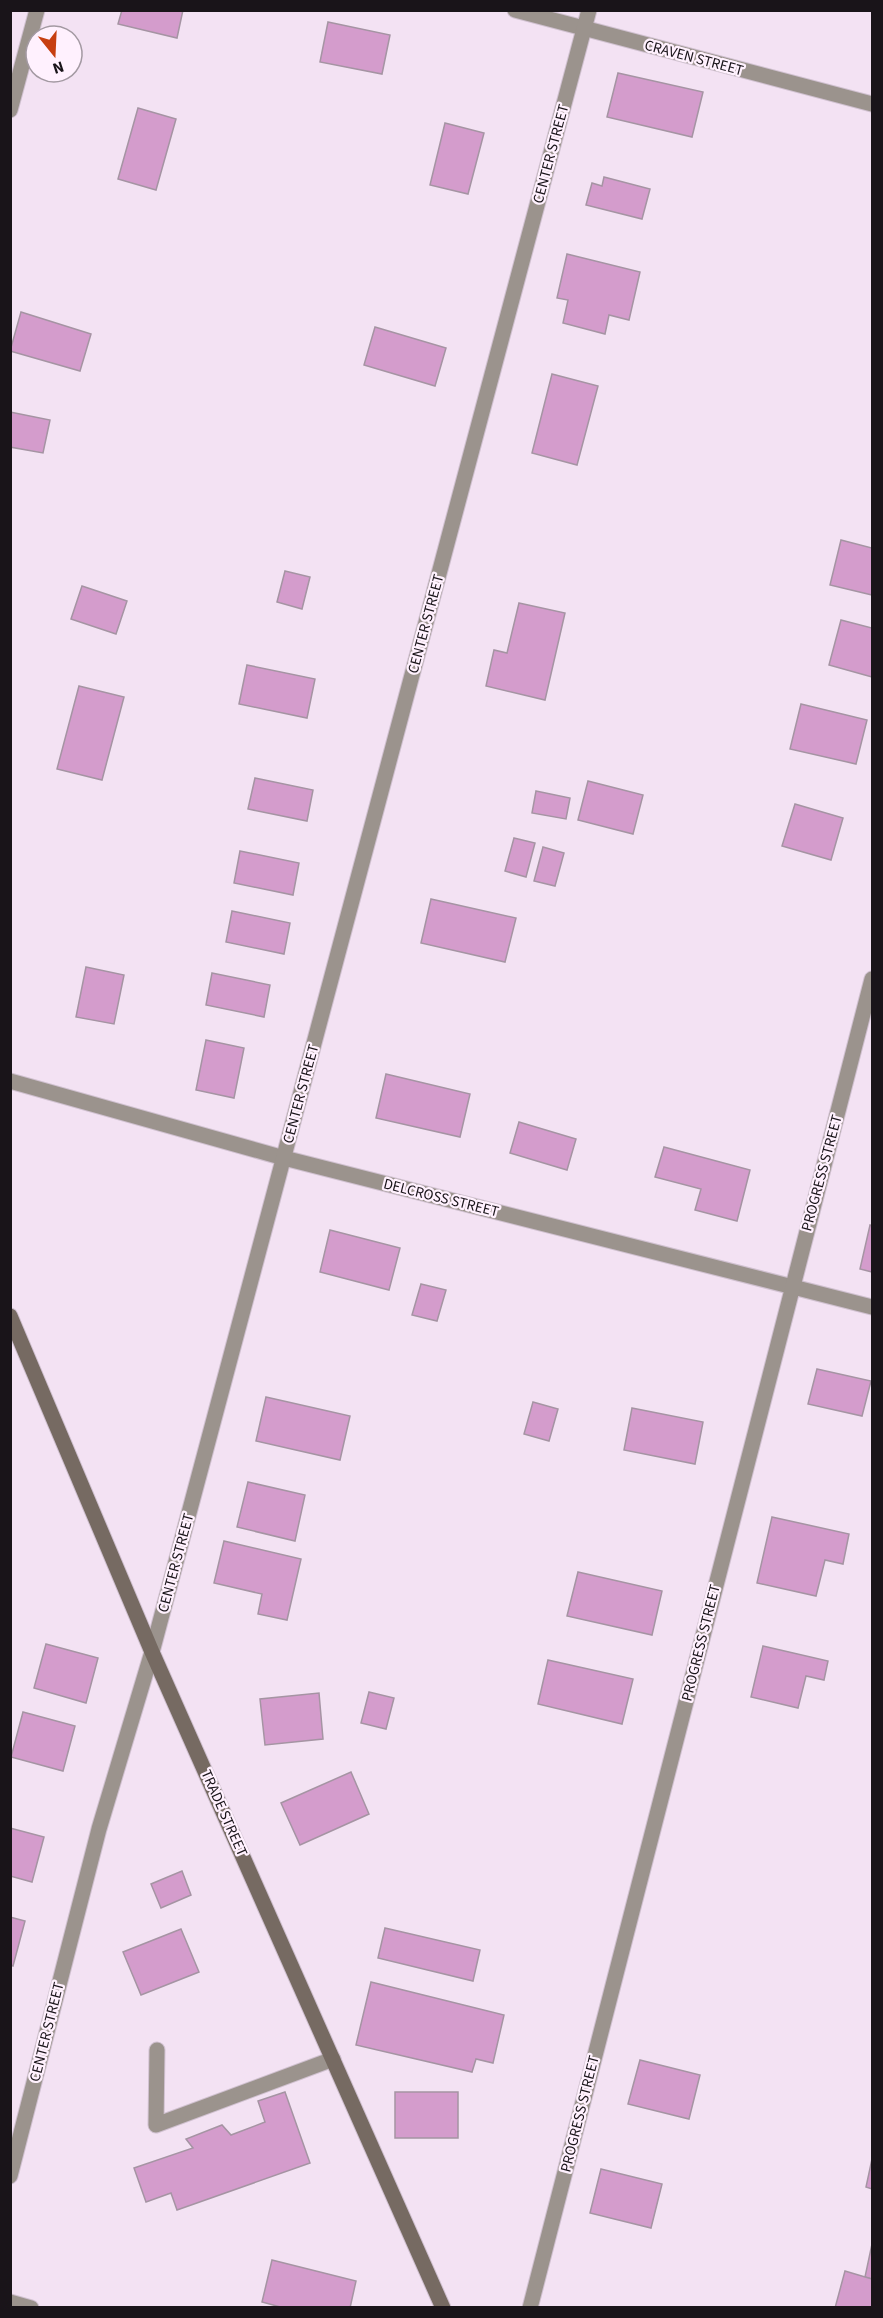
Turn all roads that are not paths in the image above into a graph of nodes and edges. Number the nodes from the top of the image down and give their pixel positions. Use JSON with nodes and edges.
{"nodes":[{"id":1,"x":37,"y":10,"type":"edge"},
{"id":2,"x":515,"y":10,"type":"edge"},
{"id":3,"x":589,"y":10,"type":"edge"},
{"id":4,"x":585,"y":29,"type":"junction"},
{"id":5,"x":873,"y":104,"type":"edge"},
{"id":6,"x":10,"y":110,"type":"edge"},
{"id":7,"x":873,"y":979,"type":"edge"},
{"id":8,"x":10,"y":1081,"type":"edge"},
{"id":9,"x":284,"y":1158,"type":"junction"},
{"id":10,"x":793,"y":1286,"type":"junction"},
{"id":11,"x":873,"y":1307,"type":"edge"},
{"id":12,"x":10,"y":1316,"type":"edge"},
{"id":13,"x":152,"y":1652,"type":"junction"},
{"id":14,"x":157,"y":2050,"type":"dead end"},
{"id":15,"x":333,"y":2059,"type":"junction"},
{"id":16,"x":10,"y":2176,"type":"edge"},
{"id":17,"x":10,"y":2302,"type":"edge"},
{"id":18,"x":30,"y":2307,"type":"edge"},
{"id":19,"x":443,"y":2307,"type":"edge"},
{"id":20,"x":530,"y":2307,"type":"edge"}],
"edges":[{"from":1,"to":6,"type":"street"},
{"from":2,"to":4,"type":"street","name":"CRAVEN STREET"},
{"from":3,"to":4,"type":"street","name":"CENTER STREET"},
{"from":4,"to":5,"type":"street","name":"CRAVEN STREET"},
{"from":4,"to":9,"type":"street","name":"CENTER STREET"},
{"from":7,"to":10,"type":"street","name":"PROGRESS STREET"},
{"from":8,"to":9,"type":"street","name":"DELCROSS STREET"},
{"from":9,"to":10,"type":"street","name":"DELCROSS STREET"},
{"from":9,"to":13,"type":"street","name":"CENTER STREET"},
{"from":10,"to":11,"type":"street","name":"DELCROSS STREET"},
{"from":10,"to":20,"type":"street","name":"PROGRESS STREET"},
{"from":12,"to":13,"type":"street","name":"TRADE STREET"},
{"from":13,"to":15,"type":"street","name":"TRADE STREET"},
{"from":13,"to":16,"type":"street","name":"CENTER STREET"},
{"from":14,"to":15,"type":"street"},
{"from":15,"to":19,"type":"street","name":"TRADE STREET"},
{"from":17,"to":18,"type":"street"}]}
